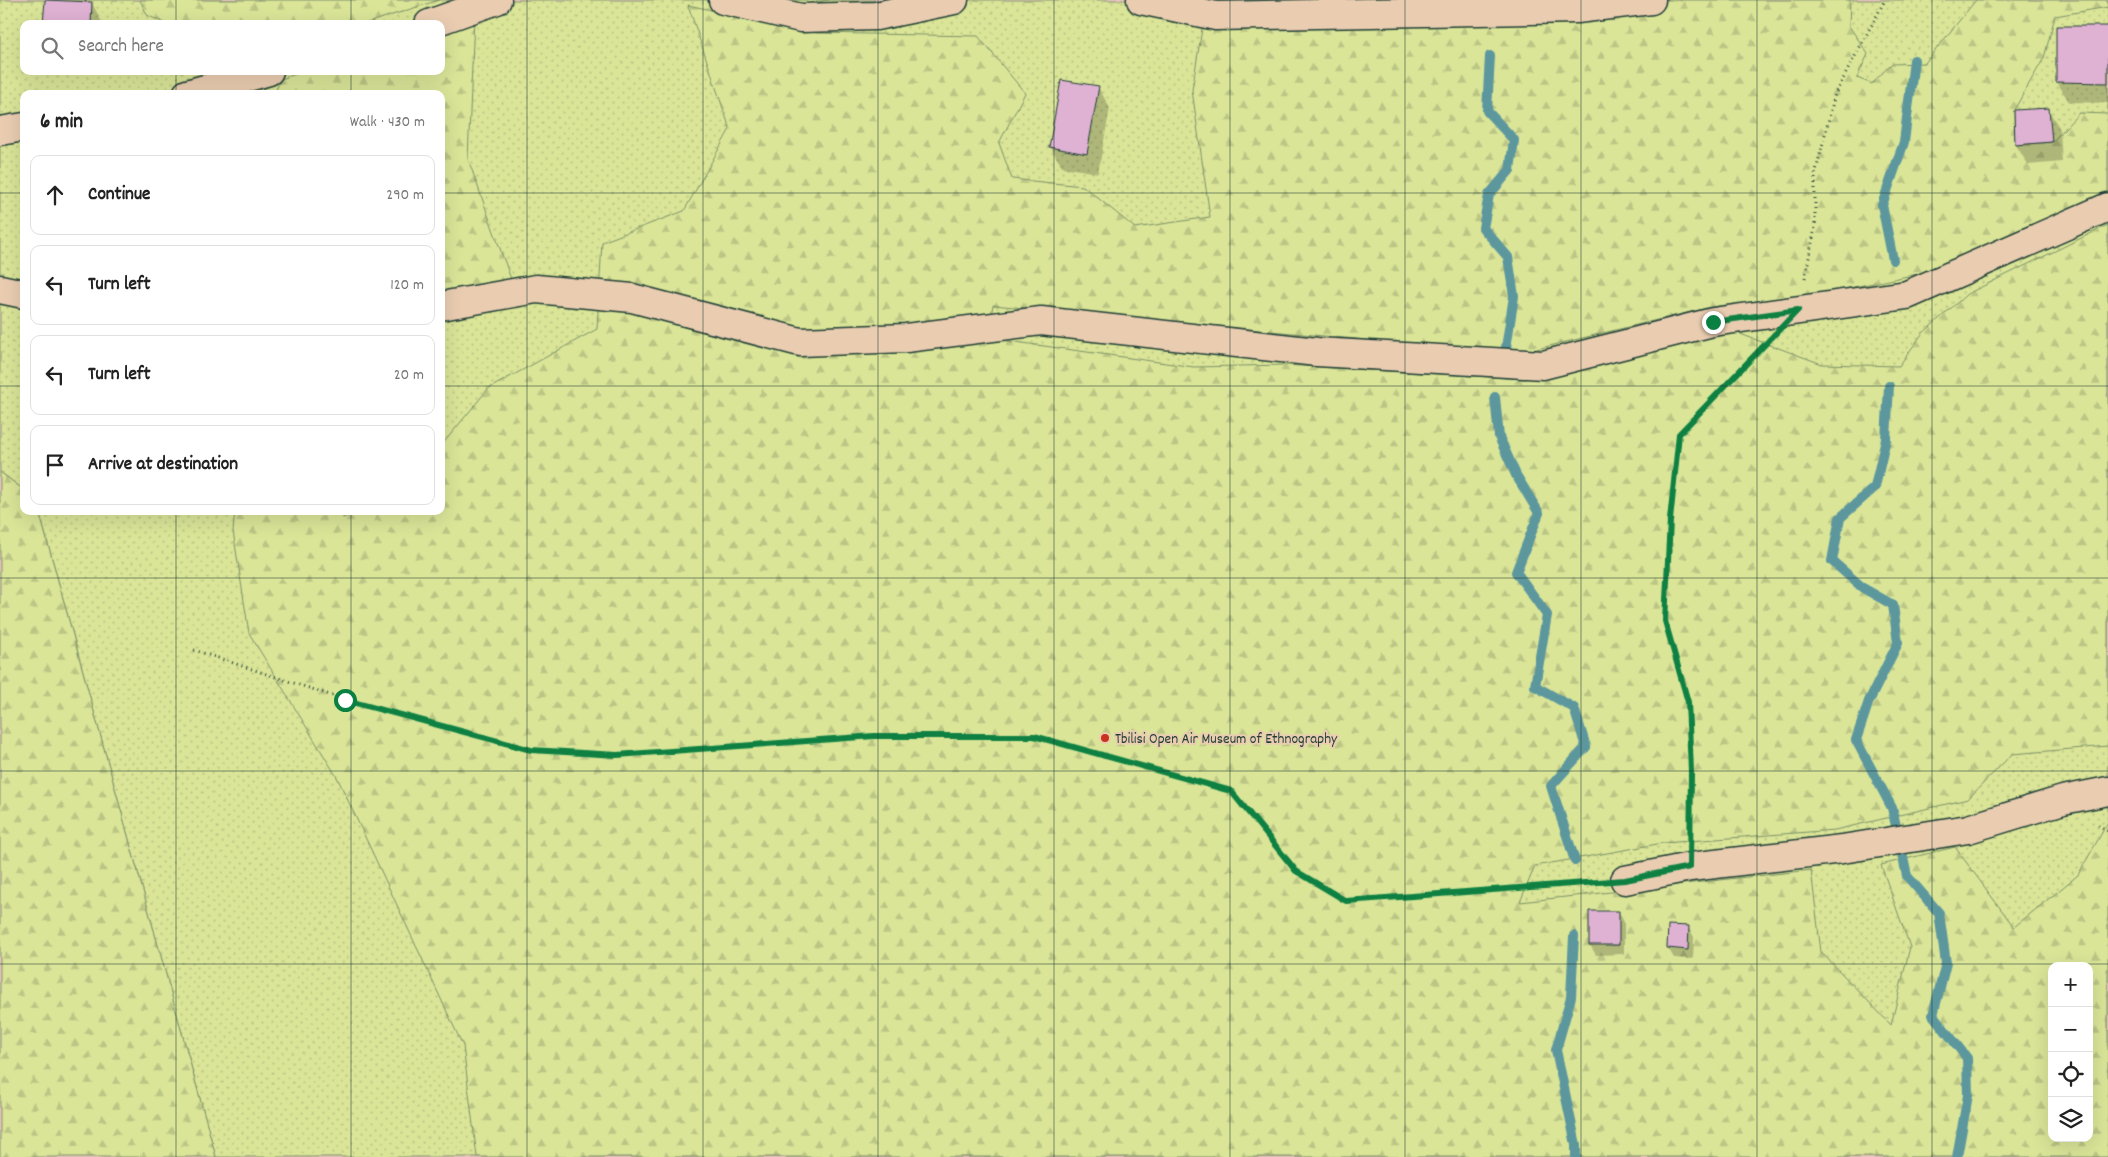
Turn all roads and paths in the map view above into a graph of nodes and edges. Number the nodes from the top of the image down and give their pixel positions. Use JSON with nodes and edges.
{"nodes":[{"id":1,"x":497,"y":0,"type":"edge"},
{"id":2,"x":723,"y":0,"type":"edge"},
{"id":3,"x":954,"y":0,"type":"edge"},
{"id":4,"x":1141,"y":0,"type":"edge"},
{"id":5,"x":1651,"y":0,"type":"edge"},
{"id":6,"x":1885,"y":0,"type":"edge"},
{"id":7,"x":440,"y":20,"type":"edge"},
{"id":8,"x":255,"y":75,"type":"edge"},
{"id":9,"x":201,"y":90,"type":"edge"},
{"id":10,"x":20,"y":128,"type":"edge"},
{"id":11,"x":0,"y":130,"type":"edge"},
{"id":12,"x":2108,"y":207,"type":"edge"},
{"id":13,"x":0,"y":289,"type":"edge"},
{"id":14,"x":20,"y":293,"type":"edge"},
{"id":15,"x":445,"y":305,"type":"edge"},
{"id":16,"x":1798,"y":310,"type":"junction"},
{"id":17,"x":1765,"y":344,"type":"dead end"},
{"id":18,"x":194,"y":650,"type":"dead end"},
{"id":19,"x":2108,"y":791,"type":"edge"},
{"id":20,"x":1690,"y":867,"type":"junction"},
{"id":21,"x":1625,"y":880,"type":"joint"}],
"edges":[{"from":1,"to":7,"type":"lane"},
{"from":2,"to":3,"type":"lane"},
{"from":4,"to":5,"type":"lane"},
{"from":6,"to":16,"type":"path"},
{"from":8,"to":9,"type":"lane"},
{"from":10,"to":11,"type":"lane"},
{"from":12,"to":16,"type":"lane"},
{"from":13,"to":14,"type":"lane"},
{"from":15,"to":16,"type":"lane"},
{"from":17,"to":20,"type":"path"},
{"from":18,"to":21,"type":"path"},
{"from":19,"to":20,"type":"lane"},
{"from":20,"to":21,"type":"lane"}]}
